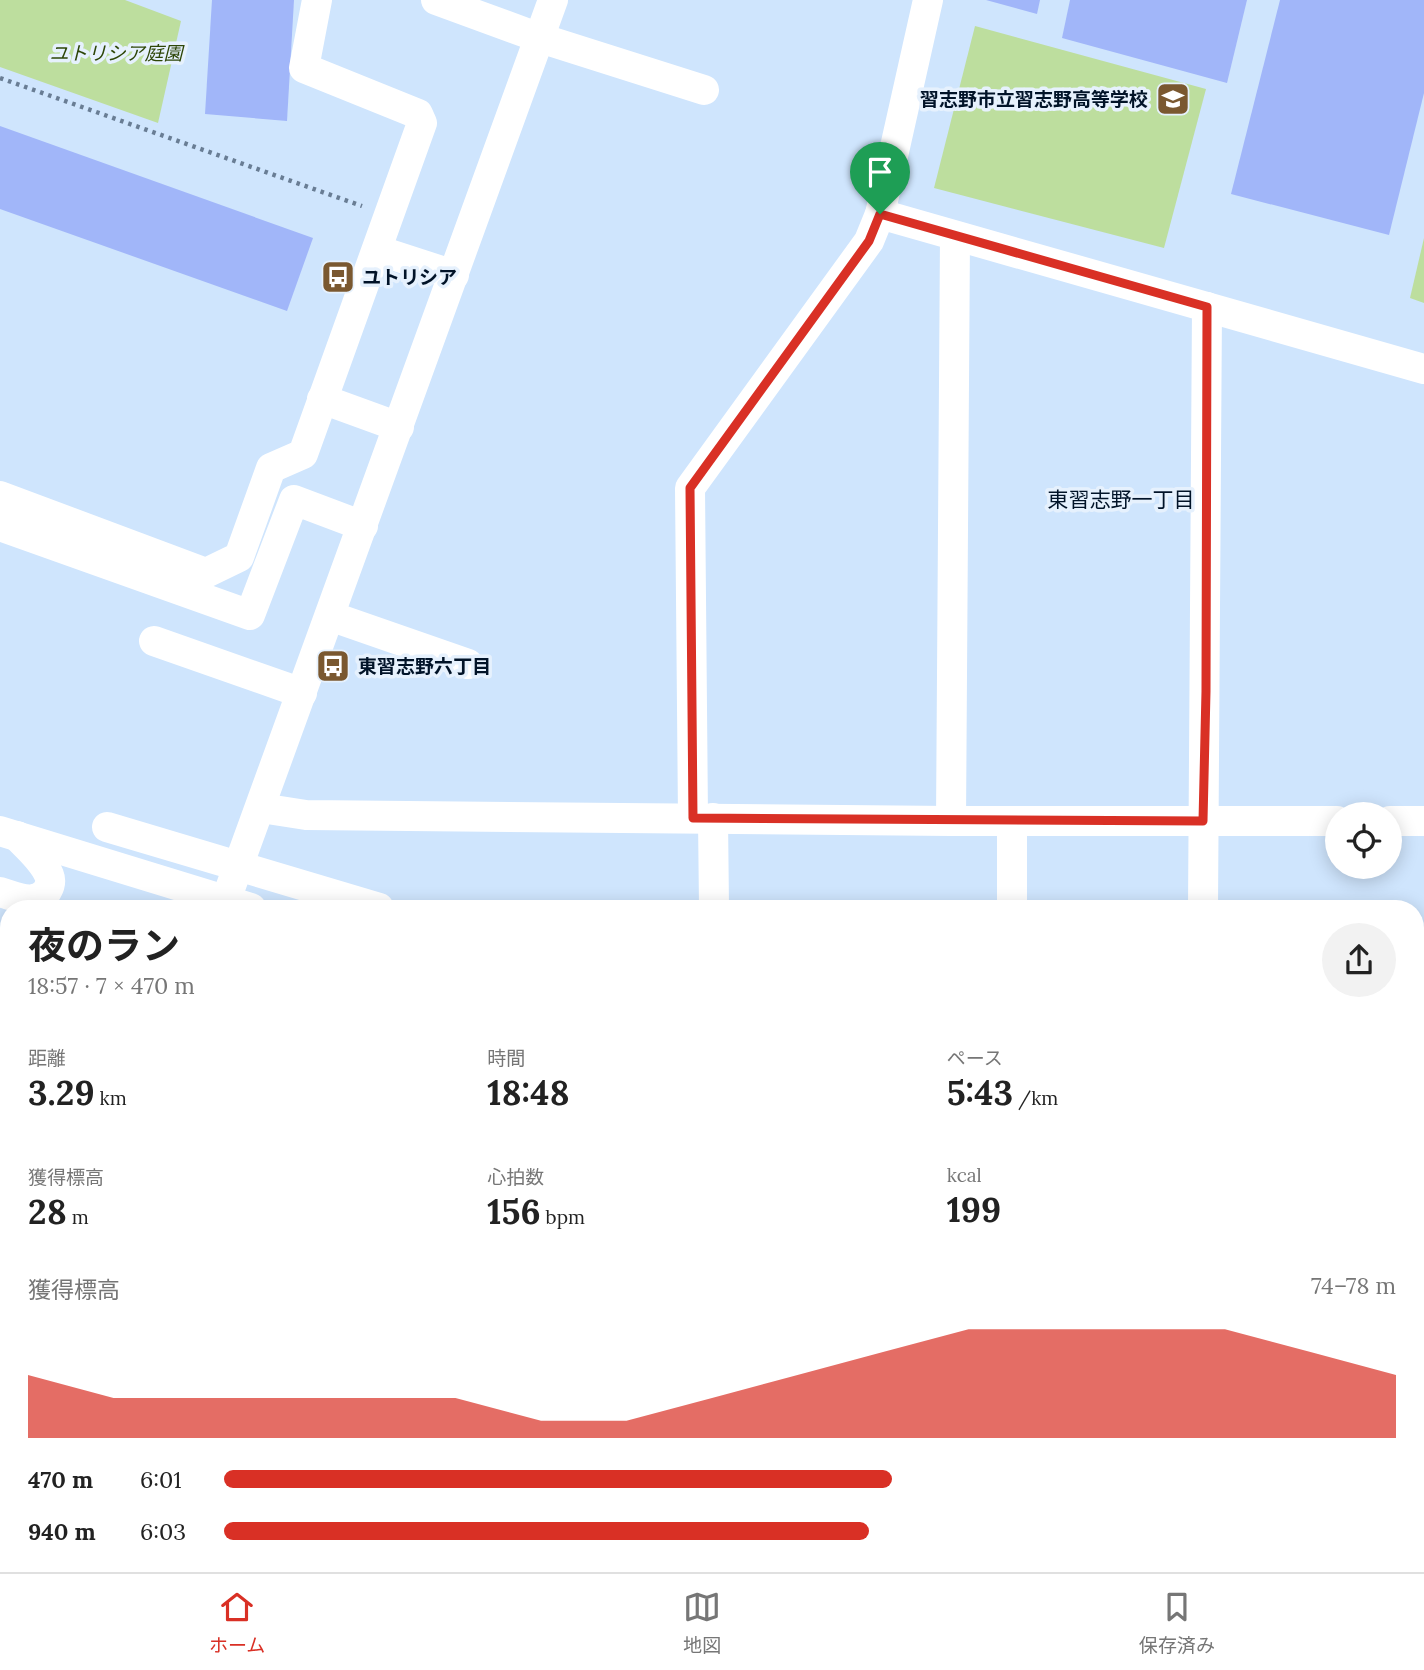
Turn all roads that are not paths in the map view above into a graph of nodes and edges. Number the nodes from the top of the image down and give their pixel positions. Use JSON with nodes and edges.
{"nodes":[{"id":1,"x":317,"y":0,"type":"edge"},
{"id":2,"x":436,"y":0,"type":"edge"},
{"id":3,"x":554,"y":0,"type":"edge"},
{"id":4,"x":928,"y":0,"type":"edge"},
{"id":5,"x":540,"y":38,"type":"junction"},
{"id":6,"x":704,"y":90,"type":"dead end"},
{"id":7,"x":880,"y":214,"type":"junction"},
{"id":8,"x":955,"y":236,"type":"junction"},
{"id":9,"x":377,"y":250,"type":"junction"},
{"id":10,"x":454,"y":275,"type":"junction"},
{"id":11,"x":1207,"y":307,"type":"junction"},
{"id":12,"x":1424,"y":369,"type":"edge"},
{"id":13,"x":322,"y":399,"type":"junction"},
{"id":14,"x":399,"y":427,"type":"junction"},
{"id":15,"x":0,"y":496,"type":"edge"},
{"id":16,"x":0,"y":526,"type":"edge"},
{"id":17,"x":363,"y":526,"type":"junction"},
{"id":18,"x":330,"y":615,"type":"junction"},
{"id":19,"x":154,"y":641,"type":"dead end"},
{"id":20,"x":468,"y":664,"type":"dead end"},
{"id":21,"x":302,"y":693,"type":"junction"},
{"id":22,"x":261,"y":808,"type":"junction"},
{"id":23,"x":703,"y":818,"type":"junction"},
{"id":24,"x":951,"y":821,"type":"junction"},
{"id":25,"x":1012,"y":821,"type":"junction"},
{"id":26,"x":1203,"y":821,"type":"junction"},
{"id":27,"x":1325,"y":821,"type":"edge"},
{"id":28,"x":1402,"y":821,"type":"edge"},
{"id":29,"x":1424,"y":821,"type":"edge"},
{"id":30,"x":107,"y":827,"type":"dead end"},
{"id":31,"x":8,"y":833,"type":"edge"},
{"id":32,"x":0,"y":892,"type":"edge"},
{"id":33,"x":215,"y":900,"type":"edge"},
{"id":34,"x":235,"y":900,"type":"edge"},
{"id":35,"x":352,"y":900,"type":"edge"},
{"id":36,"x":713,"y":900,"type":"edge"},
{"id":37,"x":1012,"y":900,"type":"edge"},
{"id":38,"x":1203,"y":900,"type":"edge"}],
"edges":[{"from":1,"to":9,"type":"street"},
{"from":2,"to":5,"type":"street"},
{"from":3,"to":5,"type":"street"},
{"from":4,"to":7,"type":"street"},
{"from":5,"to":6,"type":"street"},
{"from":5,"to":10,"type":"street"},
{"from":7,"to":8,"type":"street"},
{"from":7,"to":23,"type":"street"},
{"from":8,"to":11,"type":"street"},
{"from":8,"to":24,"type":"street"},
{"from":9,"to":10,"type":"street"},
{"from":9,"to":13,"type":"street"},
{"from":10,"to":14,"type":"street"},
{"from":11,"to":12,"type":"street"},
{"from":11,"to":26,"type":"street"},
{"from":13,"to":14,"type":"street"},
{"from":13,"to":15,"type":"street"},
{"from":14,"to":17,"type":"street"},
{"from":16,"to":17,"type":"street"},
{"from":17,"to":18,"type":"street"},
{"from":18,"to":20,"type":"street"},
{"from":18,"to":21,"type":"street"},
{"from":19,"to":21,"type":"street"},
{"from":21,"to":22,"type":"street"},
{"from":22,"to":23,"type":"street"},
{"from":22,"to":34,"type":"street"},
{"from":23,"to":24,"type":"street"},
{"from":23,"to":36,"type":"street"},
{"from":24,"to":25,"type":"street"},
{"from":25,"to":26,"type":"street"},
{"from":25,"to":37,"type":"street"},
{"from":26,"to":27,"type":"street"},
{"from":26,"to":38,"type":"street"},
{"from":28,"to":29,"type":"street"},
{"from":30,"to":35,"type":"street"},
{"from":31,"to":32,"type":"street"},
{"from":31,"to":33,"type":"street"}]}
